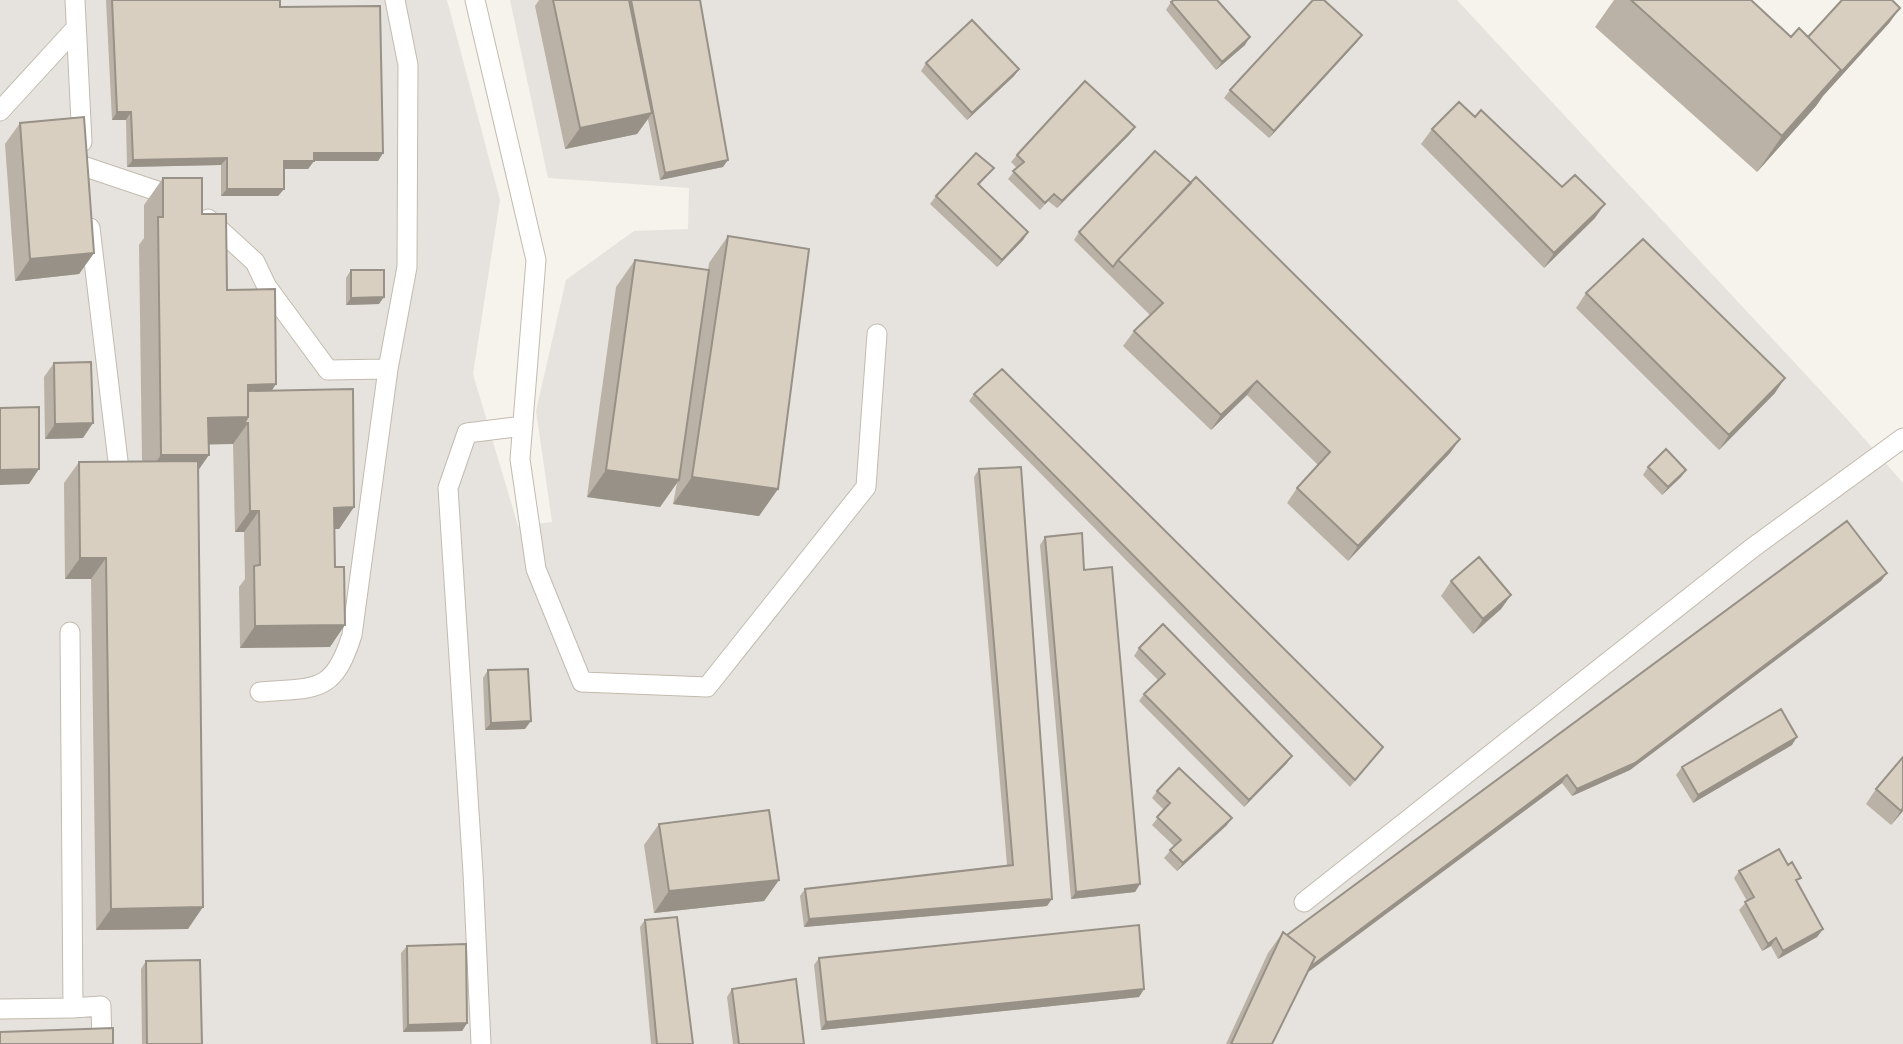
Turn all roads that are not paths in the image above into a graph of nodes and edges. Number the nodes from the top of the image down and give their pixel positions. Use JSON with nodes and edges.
{"nodes":[{"id":1,"x":75,"y":0,"type":"edge"},
{"id":2,"x":395,"y":0,"type":"edge"},
{"id":3,"x":475,"y":0,"type":"edge"},
{"id":4,"x":76,"y":28,"type":"junction"},
{"id":5,"x":0,"y":111,"type":"edge"},
{"id":6,"x":83,"y":166,"type":"junction"},
{"id":7,"x":877,"y":334,"type":"dead end"},
{"id":8,"x":388,"y":369,"type":"junction"},
{"id":9,"x":523,"y":426,"type":"junction"},
{"id":10,"x":1903,"y":438,"type":"edge"},
{"id":11,"x":118,"y":461,"type":"edge"},
{"id":12,"x":69,"y":632,"type":"dead end"},
{"id":13,"x":260,"y":692,"type":"dead end"},
{"id":14,"x":1304,"y":901,"type":"dead end"},
{"id":15,"x":73,"y":1008,"type":"junction"},
{"id":16,"x":0,"y":1009,"type":"edge"},
{"id":17,"x":102,"y":1044,"type":"edge"},
{"id":18,"x":481,"y":1044,"type":"edge"}],
"edges":[{"from":1,"to":4,"type":"lane"},
{"from":2,"to":8,"type":"lane"},
{"from":3,"to":9,"type":"lane"},
{"from":4,"to":5,"type":"lane"},
{"from":4,"to":6,"type":"lane"},
{"from":6,"to":8,"type":"lane"},
{"from":6,"to":11,"type":"lane"},
{"from":7,"to":9,"type":"lane"},
{"from":8,"to":13,"type":"lane"},
{"from":9,"to":18,"type":"lane"},
{"from":10,"to":14,"type":"lane"},
{"from":12,"to":15,"type":"lane"},
{"from":15,"to":16,"type":"lane"},
{"from":15,"to":17,"type":"lane"}]}
